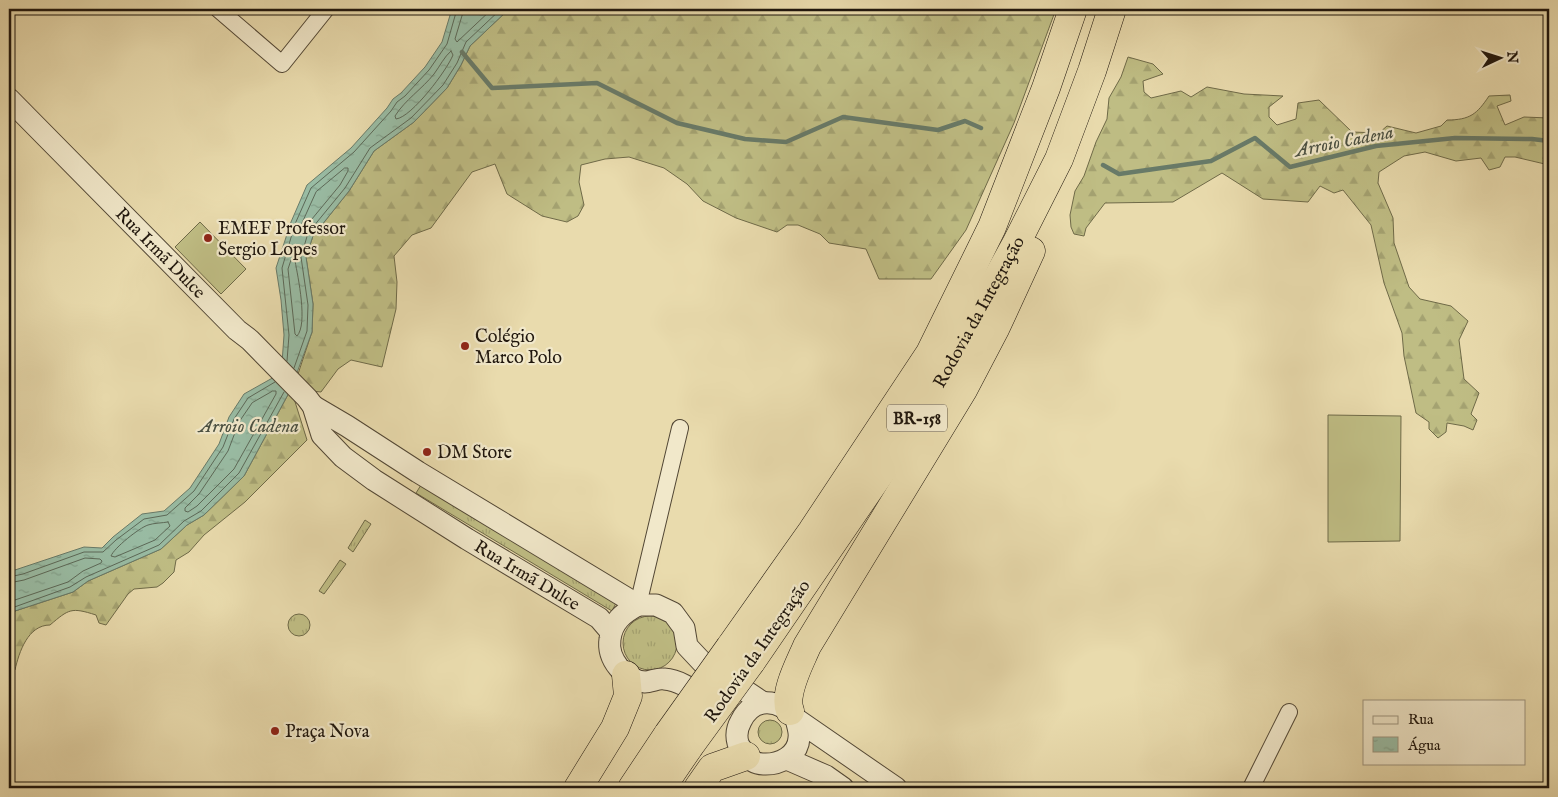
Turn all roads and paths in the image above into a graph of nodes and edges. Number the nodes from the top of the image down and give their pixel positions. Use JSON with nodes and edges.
{"nodes":[{"id":1,"x":218,"y":9,"type":"edge"},
{"id":2,"x":326,"y":9,"type":"edge"},
{"id":3,"x":1073,"y":9,"type":"edge"},
{"id":4,"x":1112,"y":9,"type":"edge"},
{"id":5,"x":9,"y":99,"type":"edge"},
{"id":6,"x":1059,"y":159,"type":"junction"},
{"id":7,"x":310,"y":402,"type":"junction"},
{"id":8,"x":680,"y":428,"type":"dead end"},
{"id":9,"x":418,"y":472,"type":"junction"},
{"id":10,"x":374,"y":480,"type":"junction"},
{"id":11,"x":638,"y":605,"type":"junction"},
{"id":12,"x":611,"y":632,"type":"junction"},
{"id":13,"x":687,"y":646,"type":"junction"},
{"id":14,"x":740,"y":654,"type":"junction"},
{"id":15,"x":626,"y":675,"type":"junction"},
{"id":16,"x":664,"y":679,"type":"junction"},
{"id":17,"x":762,"y":702,"type":"junction"},
{"id":18,"x":1289,"y":712,"type":"dead end"},
{"id":19,"x":793,"y":715,"type":"junction"},
{"id":20,"x":737,"y":728,"type":"junction"},
{"id":21,"x":679,"y":740,"type":"junction"},
{"id":22,"x":746,"y":756,"type":"junction"},
{"id":23,"x":787,"y":759,"type":"junction"},
{"id":24,"x":578,"y":788,"type":"edge"},
{"id":25,"x":632,"y":788,"type":"edge"},
{"id":26,"x":661,"y":788,"type":"edge"},
{"id":27,"x":698,"y":788,"type":"edge"},
{"id":28,"x":843,"y":788,"type":"edge"},
{"id":29,"x":896,"y":788,"type":"edge"},
{"id":30,"x":1251,"y":788,"type":"edge"}],
"edges":[{"from":1,"to":2,"type":"street"},
{"from":3,"to":14,"type":"highway","name":"Rodovia da Integração","number":"BR-158"},
{"from":4,"to":6,"type":"highway","name":"Rodovia da Integração","number":"BR-158"},
{"from":5,"to":7,"type":"street","name":"Rua Irmã Dulce"},
{"from":6,"to":14,"type":"highway","name":"Rodovia da Integração","number":"BR-158"},
{"from":6,"to":19,"type":"highway"},
{"from":7,"to":9,"type":"street","name":"Rua Irmã Dulce"},
{"from":7,"to":10,"type":"street","name":"Rua Irmã Dulce"},
{"from":8,"to":11,"type":"street"},
{"from":9,"to":10,"type":"street"},
{"from":9,"to":11,"type":"street","name":"Rua Irmã Dulce"},
{"from":10,"to":12,"type":"street","name":"Rua Irmã Dulce"},
{"from":11,"to":12,"type":"street"},
{"from":11,"to":13,"type":"street","name":"Rua Irmã Dulce"},
{"from":12,"to":15,"type":"street"},
{"from":13,"to":16,"type":"street"},
{"from":13,"to":17,"type":"street","name":"Rua Irmã Dulce"},
{"from":14,"to":21,"type":"highway","name":"Rodovia da Integração","number":"BR-158","bridge":true},
{"from":15,"to":16,"type":"street"},
{"from":15,"to":24,"type":"highway"},
{"from":16,"to":20,"type":"street"},
{"from":17,"to":19,"type":"street"},
{"from":17,"to":20,"type":"street"},
{"from":18,"to":30,"type":"street"},
{"from":19,"to":23,"type":"street"},
{"from":19,"to":29,"type":"street"},
{"from":20,"to":22,"type":"street"},
{"from":21,"to":25,"type":"highway","name":"Rodovia da Integração","number":"BR-158"},
{"from":21,"to":26,"type":"highway","name":"Rodovia da Integração","number":"BR-158"},
{"from":22,"to":23,"type":"street"},
{"from":22,"to":27,"type":"highway"},
{"from":23,"to":28,"type":"street"}]}
